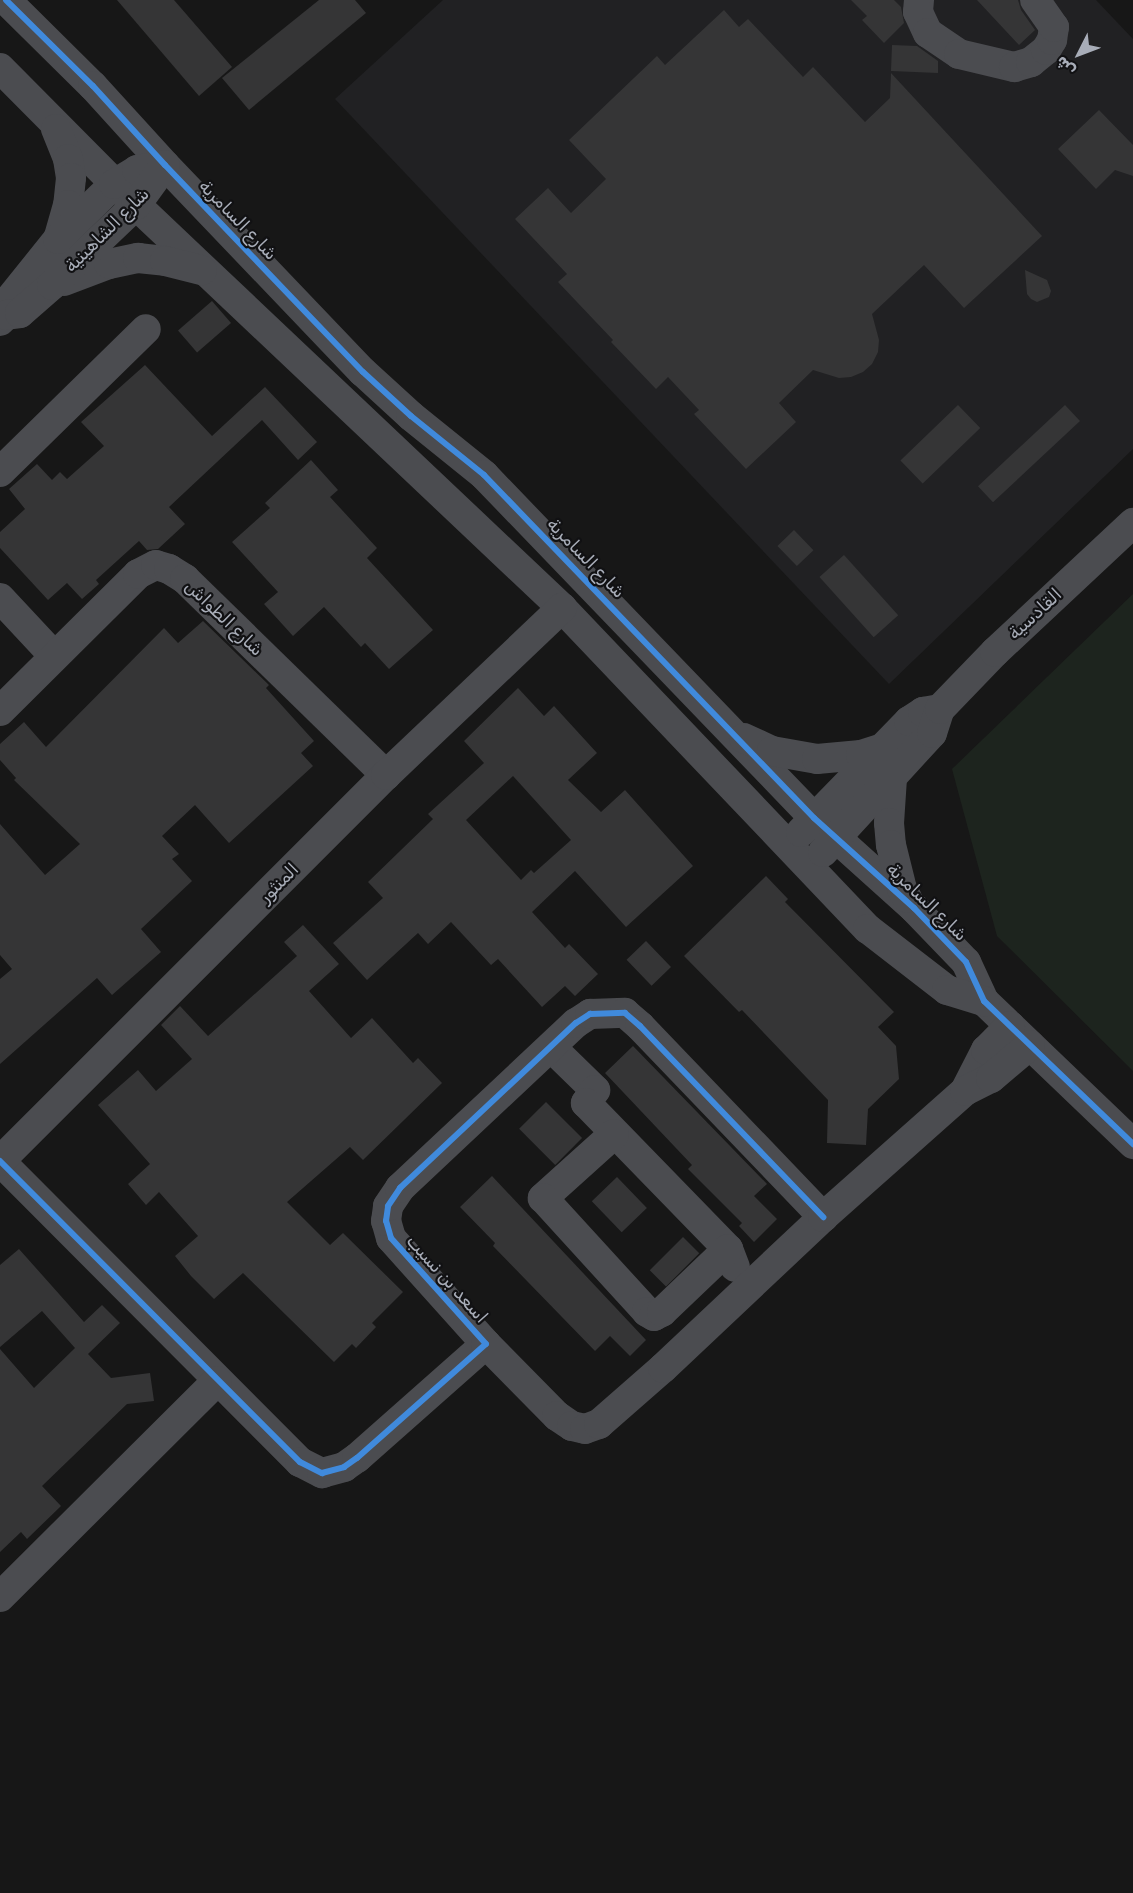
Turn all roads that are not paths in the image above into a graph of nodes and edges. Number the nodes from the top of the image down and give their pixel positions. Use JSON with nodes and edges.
{"nodes":[{"id":1,"x":6,"y":0,"type":"edge"},
{"id":2,"x":919,"y":0,"type":"edge"},
{"id":3,"x":1035,"y":0,"type":"edge"},
{"id":4,"x":0,"y":68,"type":"edge"},
{"id":5,"x":49,"y":116,"type":"junction"},
{"id":6,"x":165,"y":165,"type":"junction"},
{"id":7,"x":114,"y":184,"type":"junction"},
{"id":8,"x":136,"y":206,"type":"junction"},
{"id":9,"x":58,"y":239,"type":"junction"},
{"id":10,"x":203,"y":270,"type":"junction"},
{"id":11,"x":52,"y":285,"type":"junction"},
{"id":12,"x":3,"y":318,"type":"edge"},
{"id":13,"x":146,"y":329,"type":"dead end"},
{"id":14,"x":0,"y":472,"type":"edge"},
{"id":15,"x":1133,"y":523,"type":"edge"},
{"id":16,"x":0,"y":598,"type":"edge"},
{"id":17,"x":562,"y":608,"type":"junction"},
{"id":18,"x":54,"y":656,"type":"junction"},
{"id":19,"x":940,"y":709,"type":"junction"},
{"id":20,"x":0,"y":711,"type":"edge"},
{"id":21,"x":731,"y":731,"type":"junction"},
{"id":22,"x":883,"y":748,"type":"junction"},
{"id":23,"x":386,"y":775,"type":"junction"},
{"id":24,"x":892,"y":778,"type":"junction"},
{"id":25,"x":814,"y":818,"type":"junction"},
{"id":26,"x":837,"y":838,"type":"junction"},
{"id":27,"x":787,"y":847,"type":"junction"},
{"id":28,"x":808,"y":869,"type":"junction"},
{"id":29,"x":914,"y":908,"type":"junction"},
{"id":30,"x":984,"y":1000,"type":"junction"},
{"id":31,"x":1020,"y":1035,"type":"junction"},
{"id":32,"x":551,"y":1047,"type":"junction"},
{"id":33,"x":614,"y":1134,"type":"junction"},
{"id":34,"x":1133,"y":1144,"type":"edge"},
{"id":35,"x":0,"y":1161,"type":"edge"},
{"id":36,"x":823,"y":1217,"type":"junction"},
{"id":37,"x":728,"y":1248,"type":"junction"},
{"id":38,"x":751,"y":1284,"type":"junction"},
{"id":39,"x":486,"y":1344,"type":"junction"},
{"id":40,"x":217,"y":1381,"type":"junction"},
{"id":41,"x":0,"y":1597,"type":"edge"}],
"edges":[{"from":1,"to":6,"type":"street","name":"شارع السامرية"},
{"from":2,"to":3,"type":"street"},
{"from":4,"to":5,"type":"street"},
{"from":5,"to":7,"type":"street"},
{"from":5,"to":9,"type":"street"},
{"from":6,"to":7,"type":"street","name":"شارع الشاهينية"},
{"from":6,"to":8,"type":"street","name":"شارع الشاهينية"},
{"from":6,"to":21,"type":"street","name":"شارع السامرية"},
{"from":7,"to":8,"type":"street"},
{"from":7,"to":9,"type":"street","name":"شارع الشاهينية"},
{"from":8,"to":10,"type":"street"},
{"from":8,"to":11,"type":"street","name":"شارع الشاهينية"},
{"from":9,"to":12,"type":"street","name":"شارع الشاهينية"},
{"from":10,"to":11,"type":"street"},
{"from":10,"to":17,"type":"street"},
{"from":11,"to":12,"type":"street","name":"شارع الشاهينية"},
{"from":13,"to":14,"type":"street"},
{"from":15,"to":19,"type":"street","name":"القادسية"},
{"from":16,"to":18,"type":"street"},
{"from":17,"to":23,"type":"street","name":"المنثور"},
{"from":17,"to":27,"type":"street"},
{"from":18,"to":20,"type":"street","name":"شارع الطواش"},
{"from":18,"to":23,"type":"street","name":"شارع الطواش"},
{"from":19,"to":22,"type":"street","name":"القادسية"},
{"from":19,"to":24,"type":"street","name":"القادسية"},
{"from":21,"to":22,"type":"street"},
{"from":21,"to":25,"type":"street","name":"شارع السامرية"},
{"from":22,"to":25,"type":"street","name":"القادسية"},
{"from":23,"to":35,"type":"street","name":"المنثور"},
{"from":24,"to":26,"type":"street","name":"القادسية"},
{"from":24,"to":29,"type":"street"},
{"from":25,"to":26,"type":"street","name":"شارع السامرية"},
{"from":25,"to":27,"type":"street","name":"القادسية"},
{"from":26,"to":28,"type":"street","name":"القادسية"},
{"from":26,"to":29,"type":"street","name":"شارع السامرية"},
{"from":27,"to":28,"type":"street"},
{"from":28,"to":30,"type":"street"},
{"from":29,"to":30,"type":"street","name":"شارع السامرية"},
{"from":30,"to":31,"type":"street","name":"شارع السامرية"},
{"from":31,"to":34,"type":"street","name":"شارع السامرية"},
{"from":31,"to":36,"type":"street"},
{"from":32,"to":33,"type":"street"},
{"from":32,"to":36,"type":"street","name":"اسعد بن نسيب"},
{"from":32,"to":39,"type":"street","name":"اسعد بن نسيب"},
{"from":33,"to":37,"type":"street"},
{"from":33,"to":37,"type":"street"},
{"from":35,"to":40,"type":"street","name":"اسعد بن نسيب"},
{"from":36,"to":38,"type":"street"},
{"from":37,"to":38,"type":"street"},
{"from":38,"to":39,"type":"street"},
{"from":39,"to":40,"type":"street","name":"اسعد بن نسيب"},
{"from":40,"to":41,"type":"street"}]}
